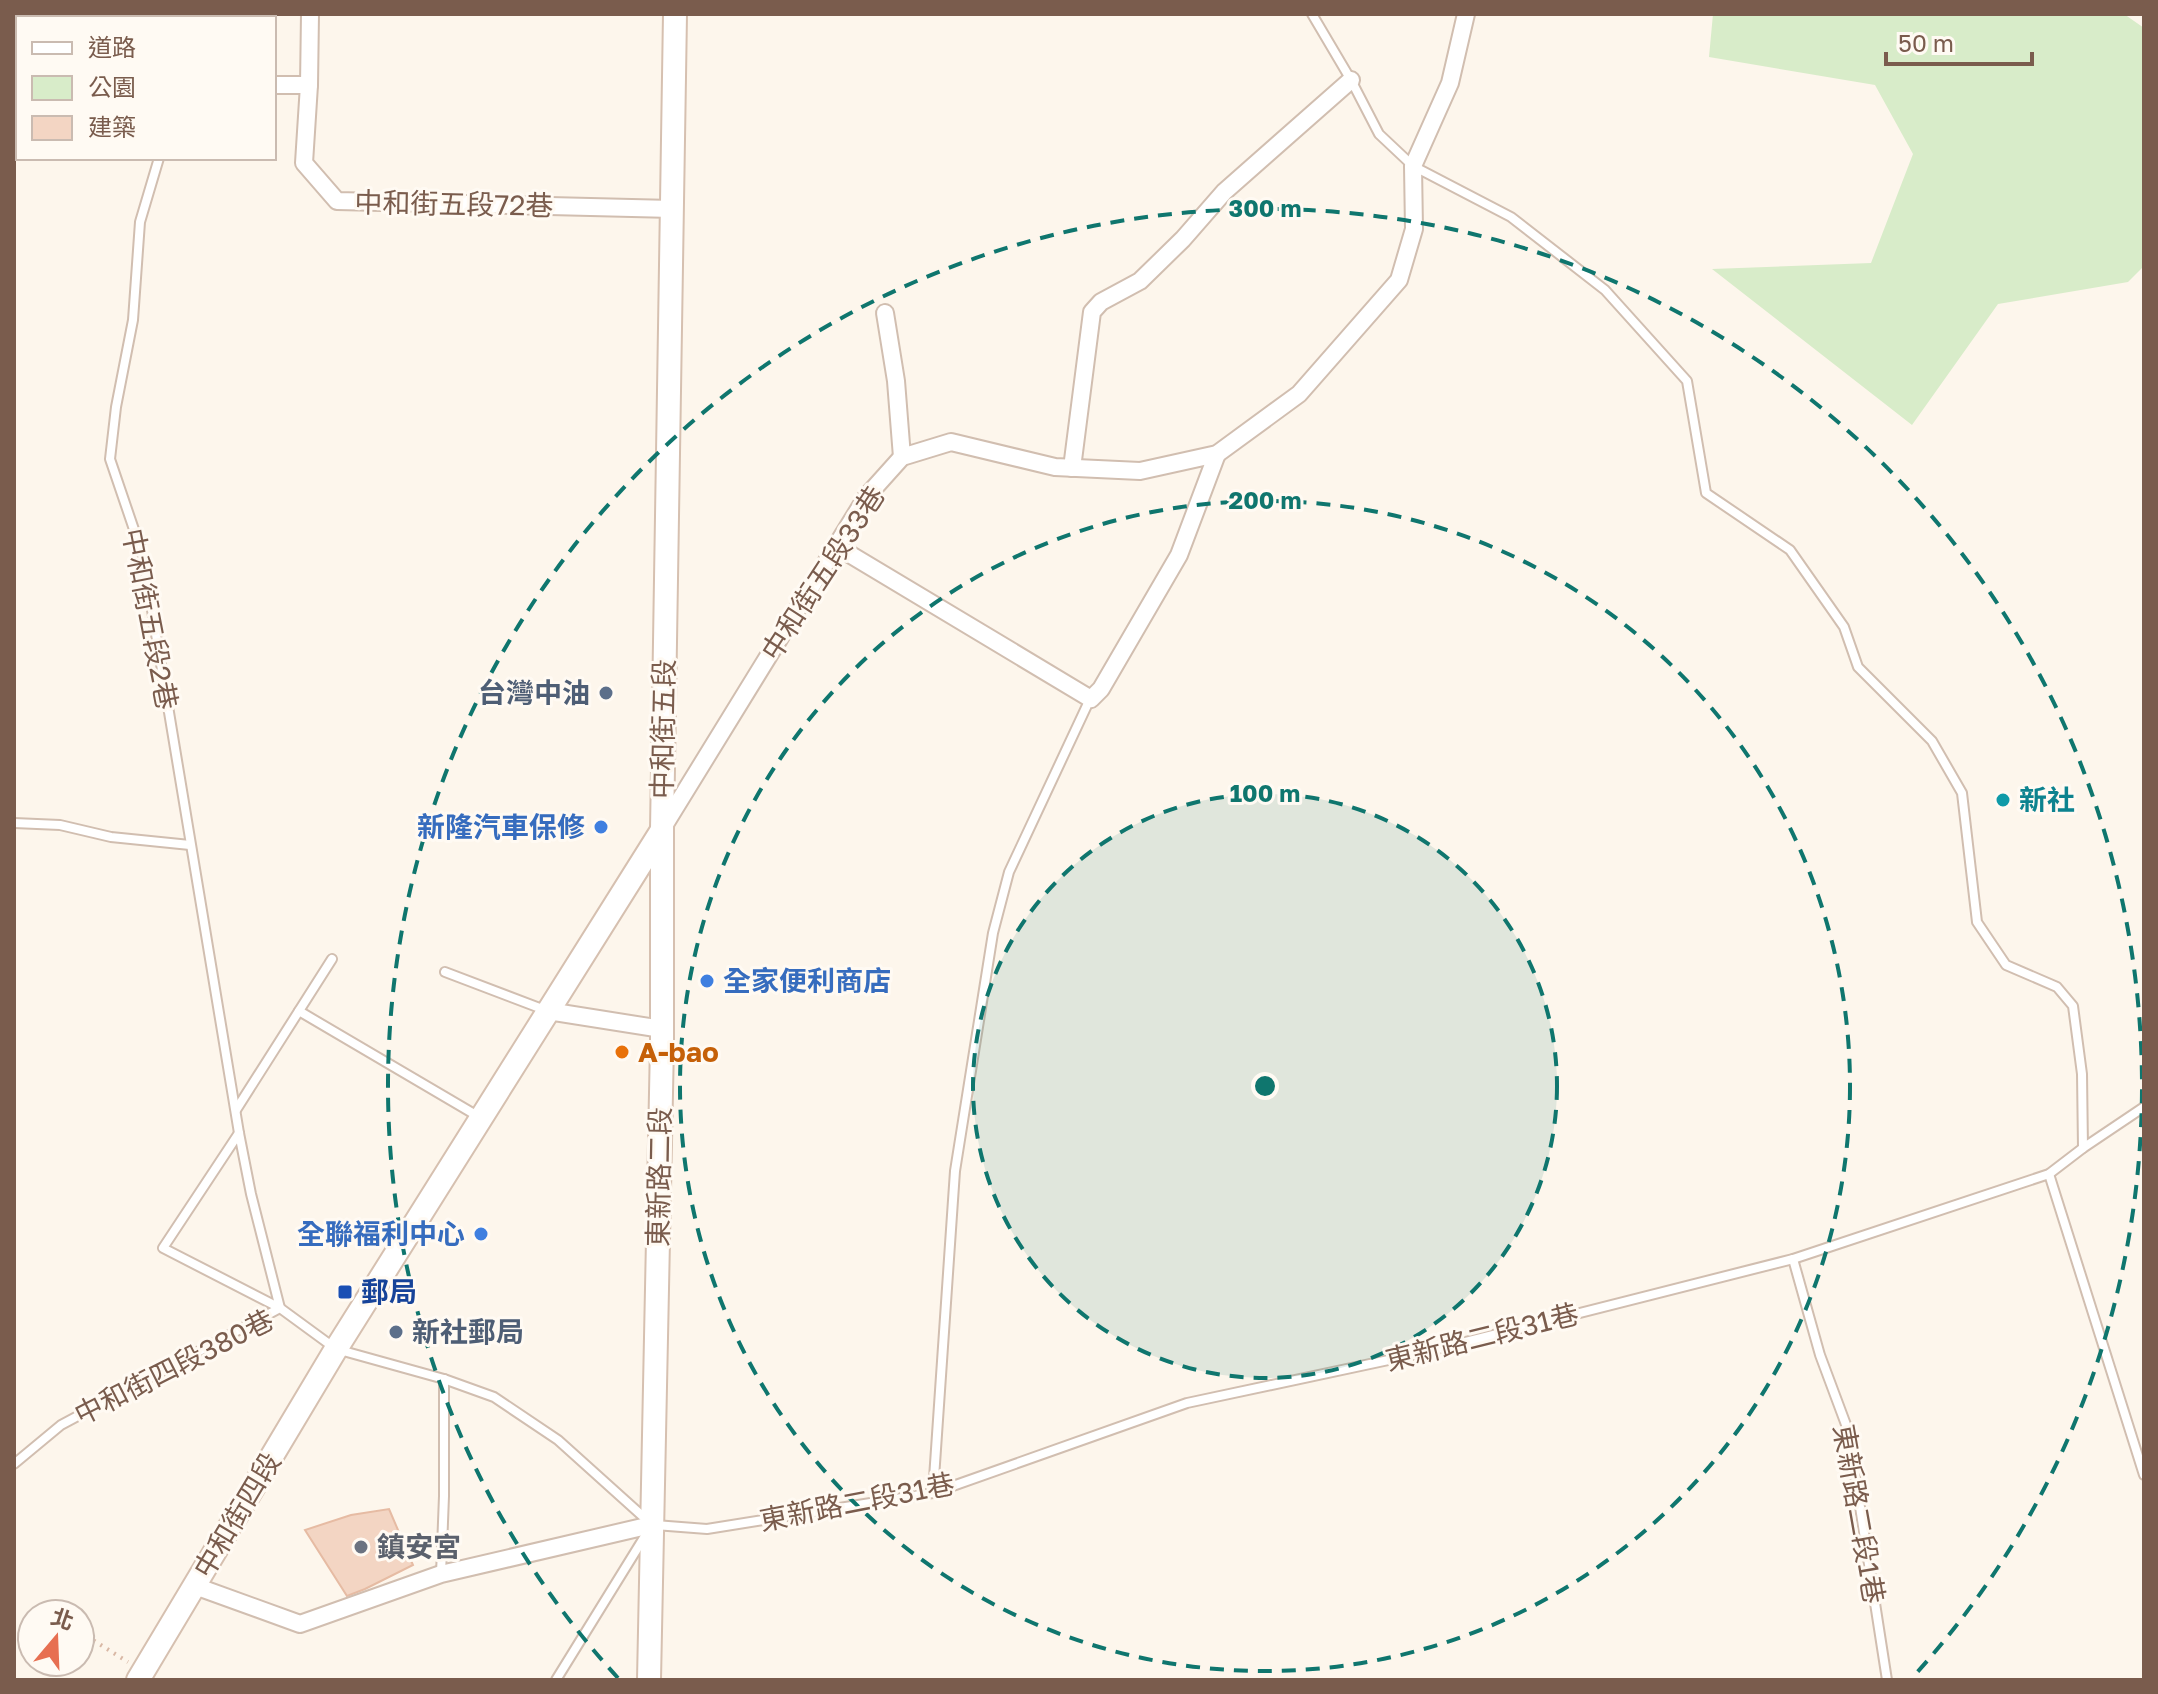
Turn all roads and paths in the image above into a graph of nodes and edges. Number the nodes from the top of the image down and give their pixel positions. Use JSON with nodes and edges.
{"nodes":[{"id":1,"x":310,"y":14,"type":"edge"},
{"id":2,"x":675,"y":14,"type":"edge"},
{"id":3,"x":1312,"y":14,"type":"edge"},
{"id":4,"x":1466,"y":14,"type":"edge"},
{"id":5,"x":1351,"y":80,"type":"junction"},
{"id":6,"x":276,"y":85,"type":"edge"},
{"id":7,"x":309,"y":85,"type":"junction"},
{"id":8,"x":158,"y":160,"type":"edge"},
{"id":9,"x":1413,"y":166,"type":"junction"},
{"id":10,"x":673,"y":209,"type":"junction"},
{"id":11,"x":885,"y":313,"type":"dead end"},
{"id":12,"x":1217,"y":454,"type":"junction"},
{"id":13,"x":902,"y":457,"type":"junction"},
{"id":14,"x":1072,"y":468,"type":"junction"},
{"id":15,"x":836,"y":546,"type":"junction"},
{"id":16,"x":1091,"y":699,"type":"junction"},
{"id":17,"x":14,"y":823,"type":"edge"},
{"id":18,"x":662,"y":830,"type":"junction"},
{"id":19,"x":190,"y":845,"type":"junction"},
{"id":20,"x":332,"y":959,"type":"dead end"},
{"id":21,"x":445,"y":972,"type":"dead end"},
{"id":22,"x":299,"y":1011,"type":"junction"},
{"id":23,"x":548,"y":1011,"type":"junction"},
{"id":24,"x":662,"y":1029,"type":"junction"},
{"id":25,"x":2144,"y":1107,"type":"edge"},
{"id":26,"x":236,"y":1110,"type":"junction"},
{"id":27,"x":481,"y":1118,"type":"junction"},
{"id":28,"x":239,"y":1133,"type":"junction"},
{"id":29,"x":2083,"y":1148,"type":"junction"},
{"id":30,"x":2049,"y":1174,"type":"junction"},
{"id":31,"x":1793,"y":1259,"type":"junction"},
{"id":32,"x":280,"y":1308,"type":"junction"},
{"id":33,"x":336,"y":1349,"type":"junction"},
{"id":34,"x":444,"y":1379,"type":"junction"},
{"id":35,"x":14,"y":1464,"type":"edge"},
{"id":36,"x":2144,"y":1475,"type":"edge"},
{"id":37,"x":933,"y":1493,"type":"junction"},
{"id":38,"x":651,"y":1525,"type":"junction"},
{"id":39,"x":441,"y":1574,"type":"junction"},
{"id":40,"x":195,"y":1586,"type":"junction"},
{"id":41,"x":96,"y":1644,"type":"edge"},
{"id":42,"x":141,"y":1676,"type":"edge"},
{"id":43,"x":556,"y":1680,"type":"edge"},
{"id":44,"x":649,"y":1680,"type":"edge"},
{"id":45,"x":1887,"y":1680,"type":"edge"}],
"edges":[{"from":1,"to":7,"type":"street","name":"中和街五段72巷"},
{"from":2,"to":10,"type":"main road","name":"中和街五段"},
{"from":3,"to":5,"type":"lane"},
{"from":4,"to":9,"type":"street","name":"中和街五段33巷"},
{"from":5,"to":9,"type":"lane"},
{"from":5,"to":14,"type":"street"},
{"from":6,"to":7,"type":"street"},
{"from":7,"to":10,"type":"street","name":"中和街五段72巷"},
{"from":8,"to":19,"type":"lane","name":"中和街五段2巷"},
{"from":9,"to":12,"type":"street","name":"中和街五段33巷"},
{"from":9,"to":29,"type":"lane"},
{"from":10,"to":18,"type":"main road","name":"中和街五段"},
{"from":11,"to":13,"type":"street"},
{"from":12,"to":14,"type":"street","name":"中和街五段33巷"},
{"from":12,"to":16,"type":"street"},
{"from":13,"to":14,"type":"street","name":"中和街五段33巷"},
{"from":13,"to":15,"type":"street","name":"中和街五段33巷"},
{"from":15,"to":16,"type":"street"},
{"from":15,"to":18,"type":"street","name":"中和街五段33巷"},
{"from":16,"to":37,"type":"lane"},
{"from":17,"to":19,"type":"lane"},
{"from":18,"to":23,"type":"main road","name":"中和街五段"},
{"from":18,"to":24,"type":"main road","name":"東新路二段"},
{"from":19,"to":26,"type":"lane","name":"中和街五段2巷"},
{"from":20,"to":22,"type":"lane"},
{"from":21,"to":23,"type":"lane"},
{"from":22,"to":26,"type":"lane"},
{"from":22,"to":27,"type":"lane"},
{"from":23,"to":24,"type":"street"},
{"from":23,"to":27,"type":"main road","name":"中和街五段"},
{"from":24,"to":38,"type":"main road","name":"東新路二段"},
{"from":25,"to":29,"type":"lane","name":"東新路二段31巷"},
{"from":26,"to":28,"type":"lane","name":"中和街五段2巷"},
{"from":27,"to":33,"type":"main road","name":"中和街五段"},
{"from":28,"to":32,"type":"lane","name":"中和街五段2巷"},
{"from":28,"to":32,"type":"lane"},
{"from":29,"to":30,"type":"lane","name":"東新路二段31巷"},
{"from":30,"to":31,"type":"lane","name":"東新路二段31巷"},
{"from":30,"to":36,"type":"lane"},
{"from":31,"to":37,"type":"lane","name":"東新路二段31巷"},
{"from":31,"to":45,"type":"lane","name":"東新路二段1巷"},
{"from":32,"to":33,"type":"lane","name":"中和街四段380巷"},
{"from":32,"to":35,"type":"lane","name":"中和街四段380巷"},
{"from":33,"to":34,"type":"lane"},
{"from":33,"to":40,"type":"main road","name":"中和街四段"},
{"from":34,"to":38,"type":"lane"},
{"from":34,"to":39,"type":"lane"},
{"from":37,"to":38,"type":"lane","name":"東新路二段31巷"},
{"from":38,"to":39,"type":"street"},
{"from":38,"to":43,"type":"lane"},
{"from":38,"to":44,"type":"main road","name":"東新路二段"},
{"from":39,"to":40,"type":"street"},
{"from":40,"to":42,"type":"main road","name":"中和街四段"},
{"from":41,"to":42,"type":"path"}]}
